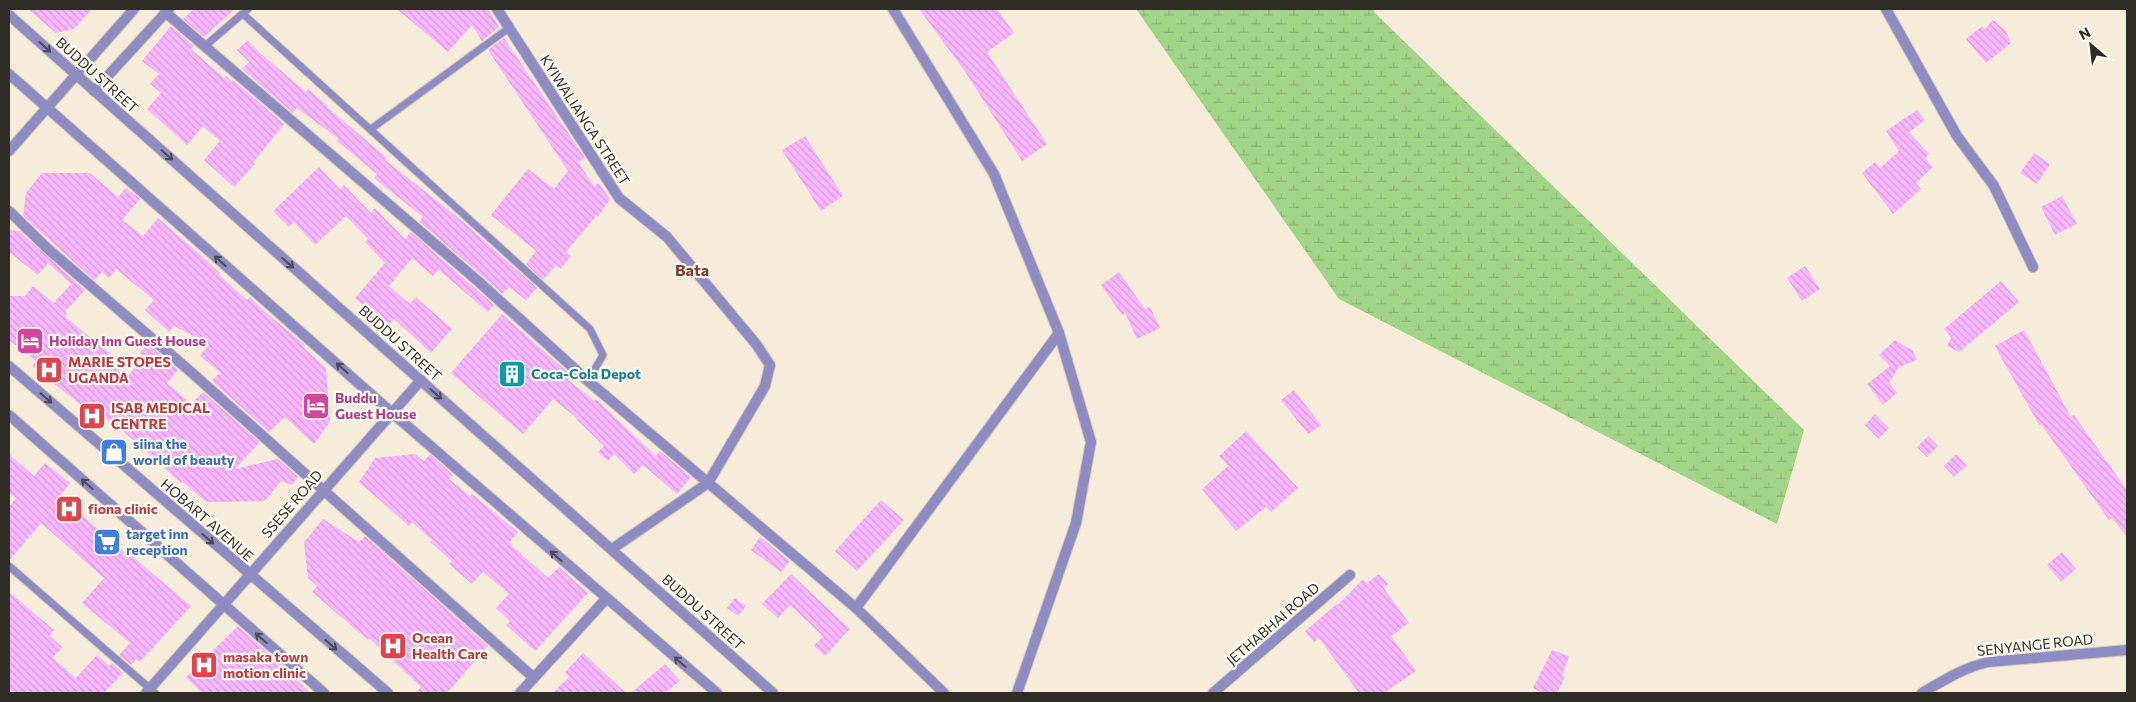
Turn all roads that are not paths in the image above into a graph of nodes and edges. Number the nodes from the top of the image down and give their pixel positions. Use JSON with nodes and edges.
{"nodes":[{"id":1,"x":134,"y":9,"type":"edge"},
{"id":2,"x":497,"y":9,"type":"edge"},
{"id":3,"x":893,"y":9,"type":"edge"},
{"id":4,"x":1886,"y":9,"type":"edge"},
{"id":5,"x":167,"y":10,"type":"edge"},
{"id":6,"x":246,"y":11,"type":"edge"},
{"id":7,"x":9,"y":15,"type":"edge"},
{"id":8,"x":509,"y":28,"type":"junction"},
{"id":9,"x":206,"y":46,"type":"junction"},
{"id":10,"x":9,"y":74,"type":"edge"},
{"id":11,"x":75,"y":74,"type":"junction"},
{"id":12,"x":94,"y":91,"type":"junction"},
{"id":13,"x":46,"y":107,"type":"junction"},
{"id":14,"x":371,"y":129,"type":"junction"},
{"id":15,"x":9,"y":151,"type":"edge"},
{"id":16,"x":9,"y":210,"type":"edge"},
{"id":17,"x":2033,"y":268,"type":"dead end"},
{"id":18,"x":1059,"y":333,"type":"junction"},
{"id":19,"x":9,"y":366,"type":"edge"},
{"id":20,"x":421,"y":380,"type":"junction"},
{"id":21,"x":588,"y":381,"type":"junction"},
{"id":22,"x":391,"y":412,"type":"junction"},
{"id":23,"x":9,"y":415,"type":"edge"},
{"id":24,"x":708,"y":483,"type":"junction"},
{"id":25,"x":324,"y":489,"type":"junction"},
{"id":26,"x":612,"y":549,"type":"junction"},
{"id":27,"x":9,"y":566,"type":"edge"},
{"id":28,"x":249,"y":574,"type":"junction"},
{"id":29,"x":1350,"y":575,"type":"dead end"},
{"id":30,"x":606,"y":599,"type":"junction"},
{"id":31,"x":222,"y":605,"type":"junction"},
{"id":32,"x":856,"y":608,"type":"junction"},
{"id":33,"x":2127,"y":650,"type":"edge"},
{"id":34,"x":534,"y":678,"type":"junction"},
{"id":35,"x":151,"y":692,"type":"edge"},
{"id":36,"x":324,"y":693,"type":"edge"},
{"id":37,"x":388,"y":693,"type":"edge"},
{"id":38,"x":520,"y":693,"type":"edge"},
{"id":39,"x":717,"y":693,"type":"edge"},
{"id":40,"x":773,"y":693,"type":"edge"},
{"id":41,"x":944,"y":693,"type":"edge"},
{"id":42,"x":1017,"y":693,"type":"edge"},
{"id":43,"x":1213,"y":693,"type":"edge"},
{"id":44,"x":1922,"y":693,"type":"edge"}],
"edges":[{"from":1,"to":11,"type":"street"},
{"from":2,"to":8,"type":"street","name":"KYIWALIANGA STREET"},
{"from":3,"to":18,"type":"street"},
{"from":4,"to":17,"type":"street"},
{"from":5,"to":9,"type":"street"},
{"from":5,"to":12,"type":"street"},
{"from":6,"to":9,"type":"lane"},
{"from":6,"to":14,"type":"lane"},
{"from":7,"to":11,"type":"street","name":"BUDDU STREET","one_way":true},
{"from":8,"to":14,"type":"lane"},
{"from":8,"to":24,"type":"street","name":"KYIWALIANGA STREET"},
{"from":9,"to":21,"type":"street"},
{"from":10,"to":13,"type":"street"},
{"from":11,"to":12,"type":"street","name":"BUDDU STREET"},
{"from":11,"to":13,"type":"street"},
{"from":12,"to":20,"type":"street","name":"BUDDU STREET","one_way":true},
{"from":13,"to":15,"type":"street"},
{"from":22,"to":13,"type":"street","one_way":true},
{"from":14,"to":21,"type":"lane"},
{"from":16,"to":25,"type":"street"},
{"from":18,"to":32,"type":"street"},
{"from":18,"to":42,"type":"street"},
{"from":19,"to":28,"type":"street","name":"HOBART AVENUE","one_way":true},
{"from":20,"to":22,"type":"street","name":"SSESE ROAD"},
{"from":20,"to":26,"type":"street","name":"BUDDU STREET","one_way":true},
{"from":21,"to":24,"type":"street"},
{"from":22,"to":25,"type":"street","name":"SSESE ROAD"},
{"from":30,"to":22,"type":"street","one_way":true},
{"from":31,"to":23,"type":"street","one_way":true},
{"from":24,"to":26,"type":"street","name":"KYIWALIANGA STREET"},
{"from":24,"to":32,"type":"street"},
{"from":25,"to":28,"type":"street","name":"SSESE ROAD"},
{"from":25,"to":34,"type":"street"},
{"from":26,"to":40,"type":"street","name":"BUDDU STREET"},
{"from":27,"to":35,"type":"lane"},
{"from":28,"to":31,"type":"street","name":"SSESE ROAD"},
{"from":28,"to":37,"type":"street","name":"HOBART AVENUE","one_way":true},
{"from":29,"to":43,"type":"street","name":"JETHABHAI ROAD"},
{"from":30,"to":34,"type":"street"},
{"from":39,"to":30,"type":"street","one_way":true},
{"from":31,"to":35,"type":"street","name":"SSESE ROAD"},
{"from":36,"to":31,"type":"street","one_way":true},
{"from":32,"to":41,"type":"street"},
{"from":33,"to":44,"type":"street","name":"SENYANGE ROAD"},
{"from":34,"to":38,"type":"street"}]}
